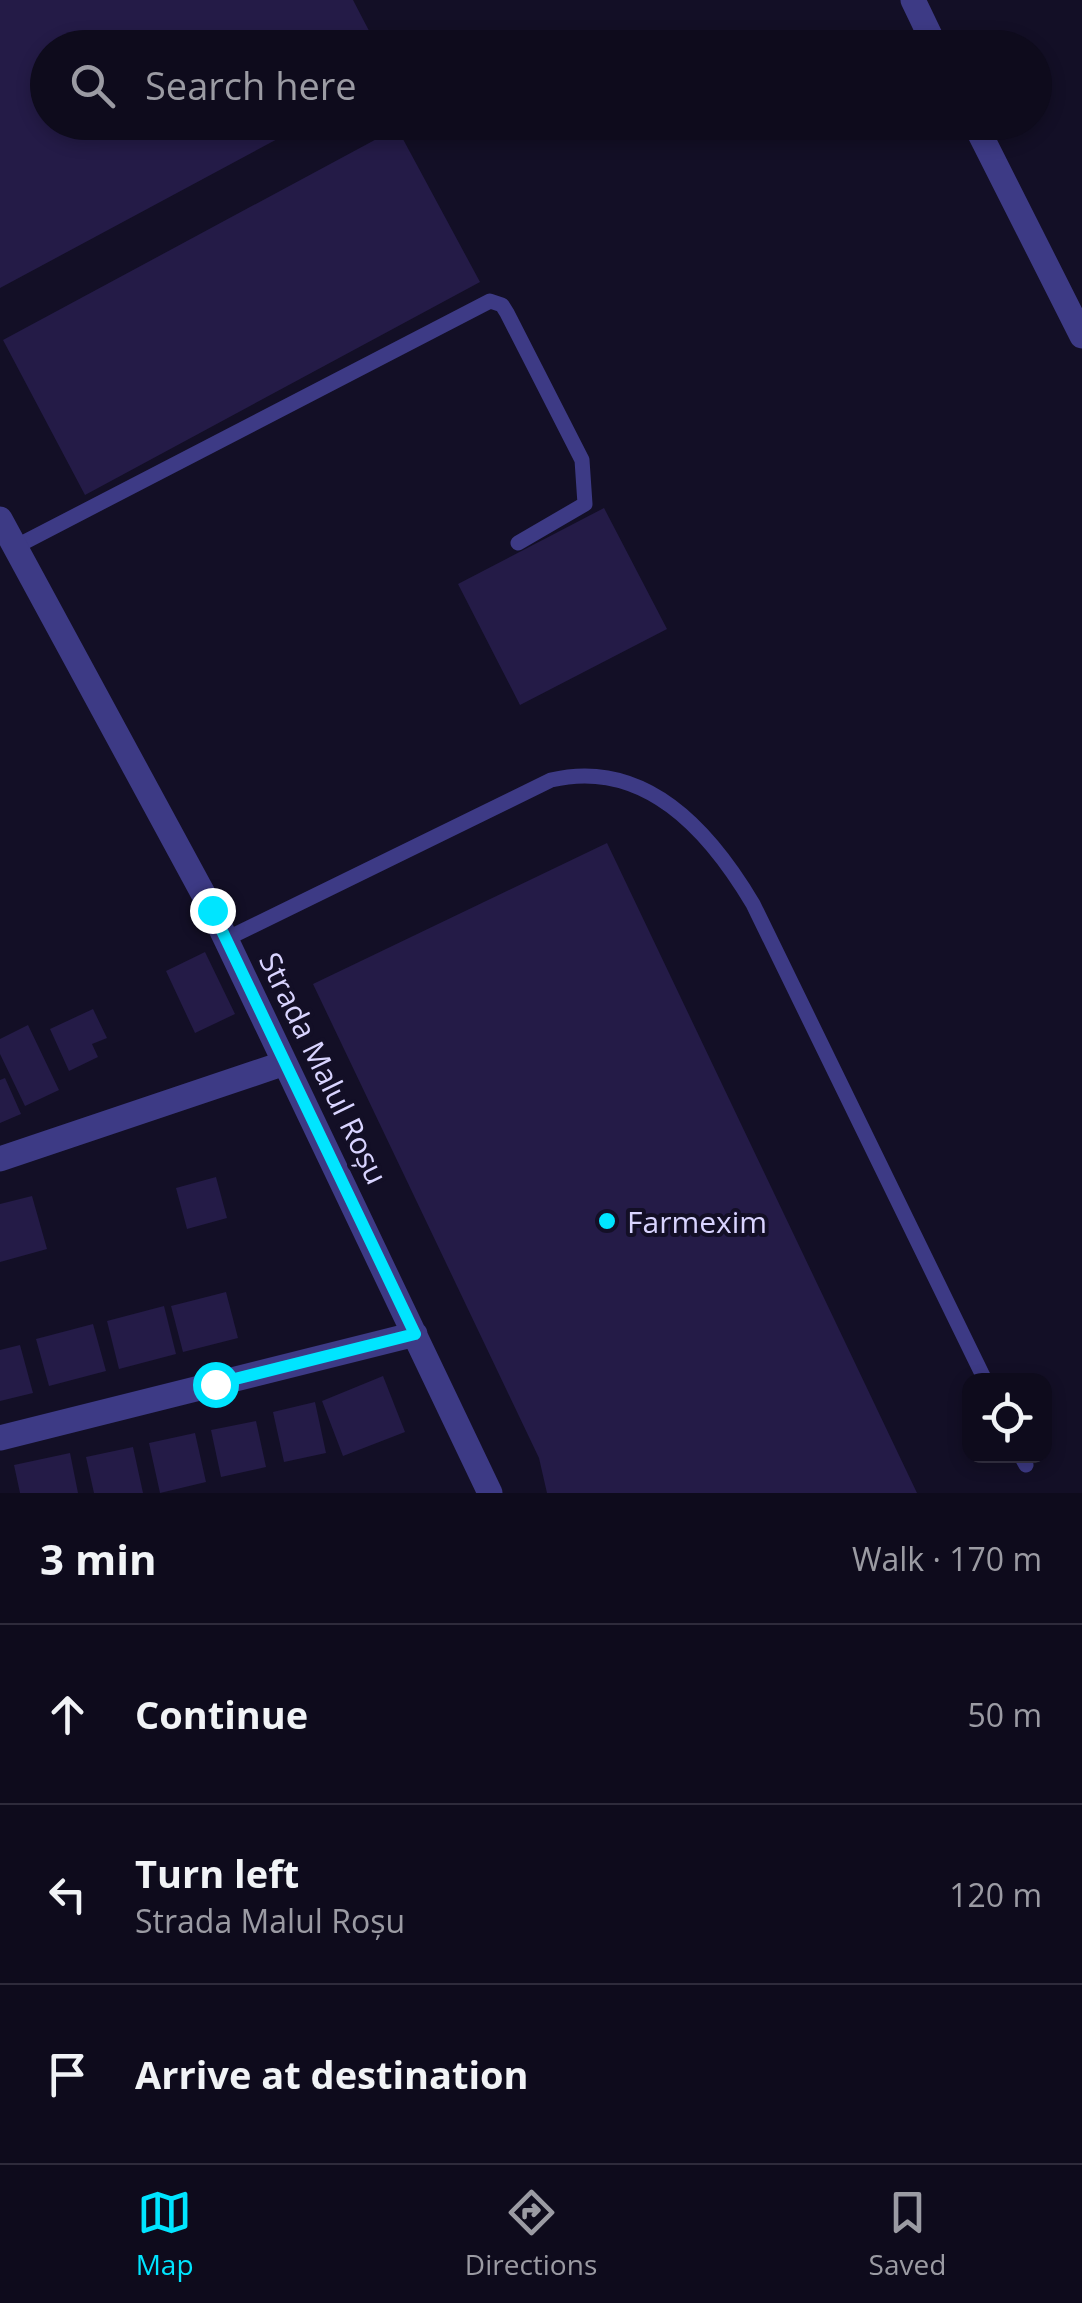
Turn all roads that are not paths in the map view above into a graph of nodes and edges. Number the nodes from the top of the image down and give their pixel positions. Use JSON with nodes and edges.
{"nodes":[{"id":1,"x":913,"y":0,"type":"edge"},
{"id":2,"x":927,"y":30,"type":"edge"},
{"id":3,"x":983,"y":140,"type":"edge"},
{"id":4,"x":1082,"y":336,"type":"edge"},
{"id":5,"x":0,"y":519,"type":"edge"},
{"id":6,"x":518,"y":543,"type":"dead end"},
{"id":7,"x":16,"y":547,"type":"junction"},
{"id":8,"x":226,"y":939,"type":"junction"},
{"id":9,"x":285,"y":1062,"type":"junction"},
{"id":10,"x":0,"y":1158,"type":"edge"},
{"id":11,"x":415,"y":1334,"type":"junction"},
{"id":12,"x":981,"y":1373,"type":"edge"},
{"id":13,"x":0,"y":1438,"type":"edge"},
{"id":14,"x":490,"y":1493,"type":"edge"}],
"edges":[{"from":1,"to":2,"type":"street"},
{"from":3,"to":4,"type":"street"},
{"from":5,"to":7,"type":"street","name":"Strada Malul Roșu"},
{"from":6,"to":7,"type":"lane"},
{"from":7,"to":8,"type":"street","name":"Strada Malul Roșu"},
{"from":8,"to":9,"type":"street","name":"Strada Malul Roșu"},
{"from":8,"to":12,"type":"lane"},
{"from":9,"to":10,"type":"street"},
{"from":9,"to":11,"type":"street","name":"Strada Malul Roșu"},
{"from":11,"to":13,"type":"street"},
{"from":11,"to":14,"type":"street","name":"Strada Malul Roșu"}]}
